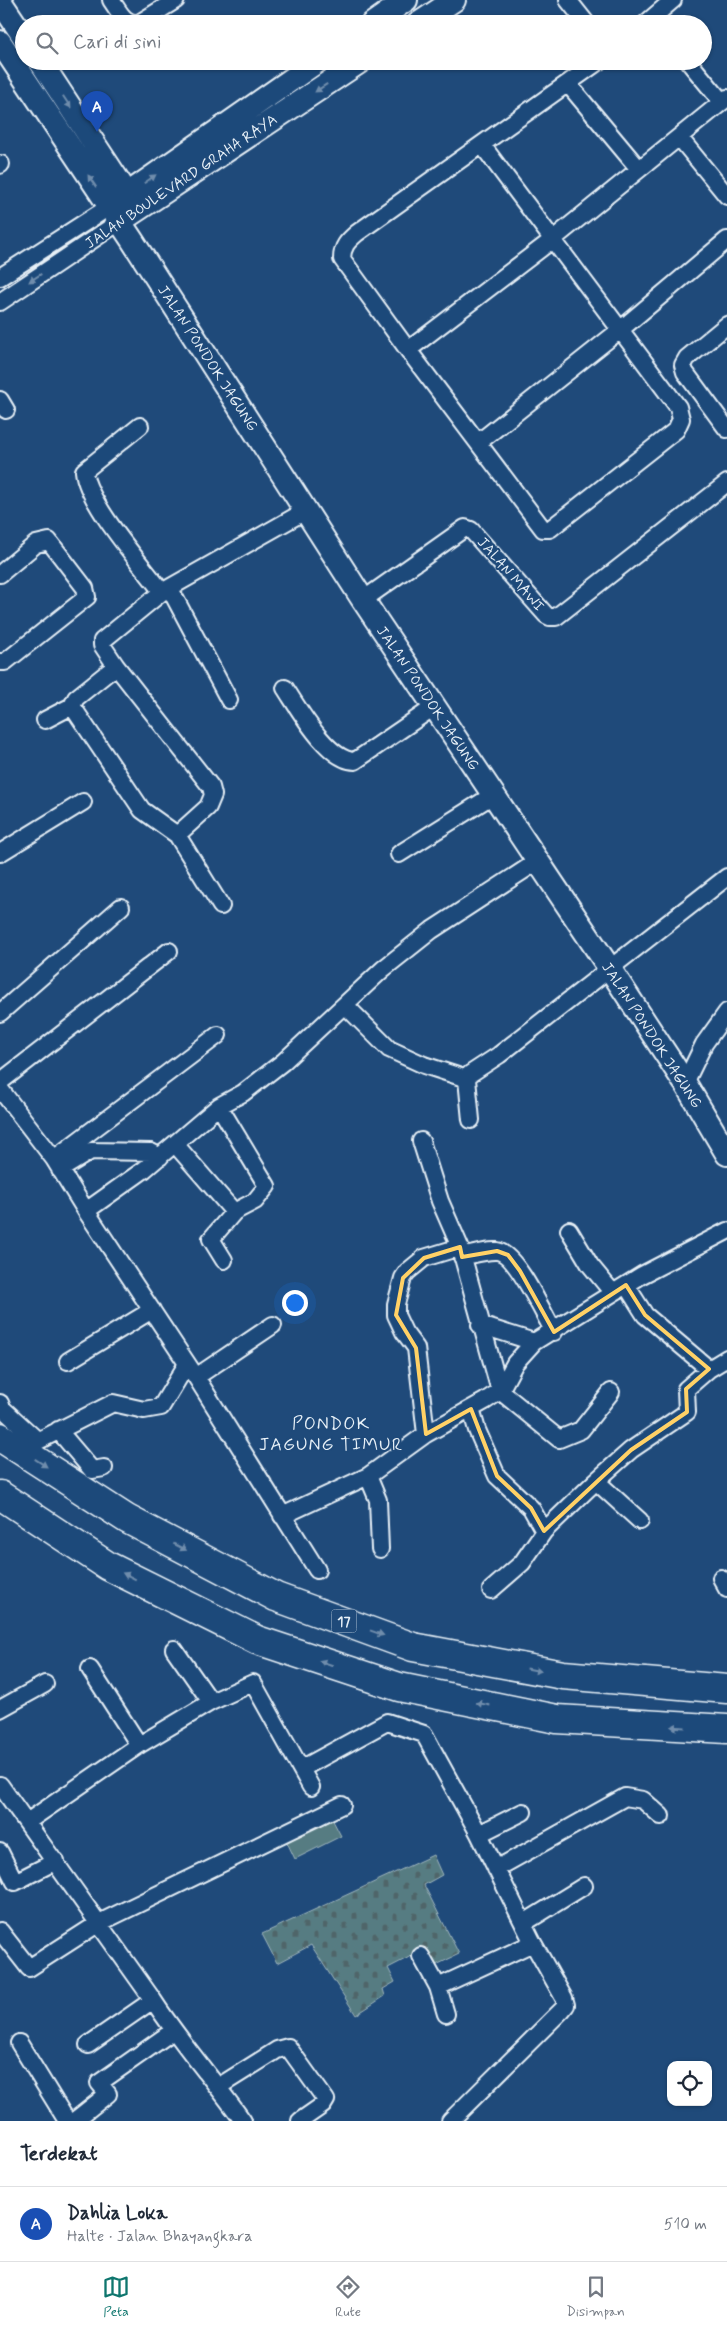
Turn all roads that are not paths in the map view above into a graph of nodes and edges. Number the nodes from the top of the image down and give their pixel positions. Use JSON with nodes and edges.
{"nodes":[{"id":1,"x":111,"y":0,"type":"edge"},
{"id":2,"x":176,"y":0,"type":"edge"},
{"id":3,"x":406,"y":0,"type":"edge"},
{"id":4,"x":454,"y":0,"type":"edge"},
{"id":5,"x":568,"y":0,"type":"edge"},
{"id":6,"x":673,"y":0,"type":"edge"},
{"id":7,"x":0,"y":1,"type":"edge"},
{"id":8,"x":122,"y":15,"type":"edge"},
{"id":9,"x":152,"y":15,"type":"edge"},
{"id":10,"x":385,"y":15,"type":"edge"},
{"id":11,"x":432,"y":15,"type":"edge"},
{"id":12,"x":580,"y":15,"type":"edge"},
{"id":13,"x":658,"y":15,"type":"edge"},
{"id":14,"x":15,"y":24,"type":"edge"},
{"id":15,"x":0,"y":42,"type":"edge"},
{"id":16,"x":15,"y":65,"type":"edge"},
{"id":17,"x":19,"y":70,"type":"edge"},
{"id":18,"x":46,"y":70,"type":"edge"},
{"id":19,"x":306,"y":70,"type":"edge"},
{"id":20,"x":346,"y":70,"type":"edge"},
{"id":21,"x":588,"y":70,"type":"edge"},
{"id":22,"x":696,"y":70,"type":"edge"},
{"id":23,"x":569,"y":85,"type":"junction"},
{"id":24,"x":724,"y":100,"type":"edge"},
{"id":25,"x":679,"y":137,"type":"junction"},
{"id":26,"x":482,"y":145,"type":"junction"},
{"id":27,"x":639,"y":169,"type":"junction"},
{"id":28,"x":727,"y":196,"type":"edge"},
{"id":29,"x":133,"y":202,"type":"junction"},
{"id":30,"x":114,"y":214,"type":"junction"},
{"id":31,"x":132,"y":240,"type":"junction"},
{"id":32,"x":552,"y":240,"type":"junction"},
{"id":33,"x":727,"y":240,"type":"edge"},
{"id":34,"x":0,"y":277,"type":"edge"},
{"id":35,"x":0,"y":302,"type":"edge"},
{"id":36,"x":727,"y":325,"type":"edge"},
{"id":37,"x":620,"y":330,"type":"junction"},
{"id":38,"x":408,"y":350,"type":"junction"},
{"id":39,"x":140,"y":426,"type":"dead end"},
{"id":40,"x":727,"y":429,"type":"edge"},
{"id":41,"x":479,"y":442,"type":"junction"},
{"id":42,"x":727,"y":483,"type":"edge"},
{"id":43,"x":307,"y":510,"type":"junction"},
{"id":44,"x":0,"y":574,"type":"edge"},
{"id":45,"x":166,"y":590,"type":"junction"},
{"id":46,"x":363,"y":600,"type":"junction"},
{"id":47,"x":0,"y":662,"type":"edge"},
{"id":48,"x":116,"y":666,"type":"junction"},
{"id":49,"x":285,"y":688,"type":"dead end"},
{"id":50,"x":229,"y":700,"type":"dead end"},
{"id":51,"x":72,"y":706,"type":"junction"},
{"id":52,"x":434,"y":707,"type":"junction"},
{"id":53,"x":45,"y":720,"type":"dead end"},
{"id":54,"x":493,"y":795,"type":"junction"},
{"id":55,"x":83,"y":802,"type":"dead end"},
{"id":56,"x":177,"y":835,"type":"junction"},
{"id":57,"x":0,"y":853,"type":"edge"},
{"id":58,"x":399,"y":854,"type":"dead end"},
{"id":59,"x":538,"y":861,"type":"junction"},
{"id":60,"x":727,"y":877,"type":"edge"},
{"id":61,"x":221,"y":906,"type":"dead end"},
{"id":62,"x":121,"y":907,"type":"dead end"},
{"id":63,"x":169,"y":951,"type":"dead end"},
{"id":64,"x":610,"y":969,"type":"junction"},
{"id":65,"x":346,"y":1006,"type":"junction"},
{"id":66,"x":727,"y":1012,"type":"edge"},
{"id":67,"x":0,"y":1014,"type":"edge"},
{"id":68,"x":218,"y":1035,"type":"dead end"},
{"id":69,"x":467,"y":1079,"type":"junction"},
{"id":70,"x":0,"y":1082,"type":"edge"},
{"id":71,"x":684,"y":1083,"type":"junction"},
{"id":72,"x":0,"y":1089,"type":"edge"},
{"id":73,"x":219,"y":1106,"type":"junction"},
{"id":74,"x":471,"y":1120,"type":"dead end"},
{"id":75,"x":421,"y":1141,"type":"dead end"},
{"id":76,"x":175,"y":1144,"type":"junction"},
{"id":77,"x":727,"y":1154,"type":"edge"},
{"id":78,"x":160,"y":1157,"type":"junction"},
{"id":79,"x":57,"y":1164,"type":"junction"},
{"id":80,"x":86,"y":1211,"type":"junction"},
{"id":81,"x":234,"y":1212,"type":"junction"},
{"id":82,"x":569,"y":1230,"type":"dead end"},
{"id":83,"x":727,"y":1232,"type":"edge"},
{"id":84,"x":461,"y":1252,"type":"junction"},
{"id":85,"x":224,"y":1260,"type":"dead end"},
{"id":86,"x":619,"y":1289,"type":"junction"},
{"id":87,"x":152,"y":1310,"type":"junction"},
{"id":88,"x":480,"y":1325,"type":"junction"},
{"id":89,"x":273,"y":1326,"type":"dead end"},
{"id":90,"x":554,"y":1332,"type":"junction"},
{"id":91,"x":534,"y":1342,"type":"junction"},
{"id":92,"x":727,"y":1358,"type":"edge"},
{"id":93,"x":68,"y":1361,"type":"dead end"},
{"id":94,"x":709,"y":1370,"type":"junction"},
{"id":95,"x":192,"y":1371,"type":"junction"},
{"id":96,"x":500,"y":1391,"type":"junction"},
{"id":97,"x":611,"y":1392,"type":"dead end"},
{"id":98,"x":0,"y":1403,"type":"edge"},
{"id":99,"x":471,"y":1409,"type":"junction"},
{"id":100,"x":58,"y":1430,"type":"junction"},
{"id":101,"x":426,"y":1434,"type":"junction"},
{"id":102,"x":0,"y":1437,"type":"edge"},
{"id":103,"x":104,"y":1468,"type":"dead end"},
{"id":104,"x":368,"y":1476,"type":"junction"},
{"id":105,"x":596,"y":1481,"type":"junction"},
{"id":106,"x":0,"y":1495,"type":"edge"},
{"id":107,"x":282,"y":1516,"type":"junction"},
{"id":108,"x":640,"y":1521,"type":"dead end"},
{"id":109,"x":544,"y":1531,"type":"junction"},
{"id":110,"x":380,"y":1549,"type":"dead end"},
{"id":111,"x":317,"y":1570,"type":"dead end"},
{"id":112,"x":490,"y":1590,"type":"dead end"},
{"id":113,"x":174,"y":1650,"type":"dead end"},
{"id":114,"x":90,"y":1669,"type":"dead end"},
{"id":115,"x":45,"y":1684,"type":"dead end"},
{"id":116,"x":727,"y":1689,"type":"edge"},
{"id":117,"x":211,"y":1702,"type":"junction"},
{"id":118,"x":0,"y":1709,"type":"edge"},
{"id":119,"x":727,"y":1729,"type":"edge"},
{"id":120,"x":139,"y":1745,"type":"junction"},
{"id":121,"x":301,"y":1769,"type":"junction"},
{"id":122,"x":311,"y":1788,"type":"dead end"},
{"id":123,"x":1,"y":1790,"type":"edge"},
{"id":124,"x":342,"y":1805,"type":"dead end"},
{"id":125,"x":523,"y":1812,"type":"dead end"},
{"id":126,"x":661,"y":1816,"type":"dead end"},
{"id":127,"x":27,"y":1822,"type":"junction"},
{"id":128,"x":479,"y":1834,"type":"junction"},
{"id":129,"x":0,"y":1852,"type":"edge"},
{"id":130,"x":56,"y":1861,"type":"junction"},
{"id":131,"x":496,"y":1869,"type":"junction"},
{"id":132,"x":584,"y":1886,"type":"dead end"},
{"id":133,"x":99,"y":1923,"type":"junction"},
{"id":134,"x":524,"y":1923,"type":"junction"},
{"id":135,"x":0,"y":1932,"type":"edge"},
{"id":136,"x":533,"y":1943,"type":"junction"},
{"id":137,"x":422,"y":1956,"type":"dead end"},
{"id":138,"x":438,"y":1987,"type":"junction"},
{"id":139,"x":153,"y":2000,"type":"junction"},
{"id":140,"x":446,"y":2014,"type":"dead end"},
{"id":141,"x":173,"y":2031,"type":"junction"},
{"id":142,"x":19,"y":2043,"type":"dead end"},
{"id":143,"x":88,"y":2045,"type":"dead end"},
{"id":144,"x":218,"y":2087,"type":"junction"},
{"id":145,"x":67,"y":2121,"type":"edge"},
{"id":146,"x":74,"y":2121,"type":"edge"},
{"id":147,"x":243,"y":2121,"type":"edge"},
{"id":148,"x":300,"y":2121,"type":"edge"},
{"id":149,"x":450,"y":2121,"type":"edge"}],
"edges":[{"from":1,"to":8,"type":"street"},
{"from":2,"to":9,"type":"street"},
{"from":3,"to":10,"type":"street"},
{"from":4,"to":11,"type":"street"},
{"from":5,"to":12,"type":"street"},
{"from":6,"to":13,"type":"street"},
{"from":7,"to":14,"type":"street"},
{"from":16,"to":15,"type":"street","name":"JALAN PONDOK JAGUNG","one_way":true},
{"from":30,"to":17,"type":"street","name":"JALAN PONDOK JAGUNG","one_way":true},
{"from":18,"to":29,"type":"street","one_way":true},
{"from":29,"to":19,"type":"street","name":"JALAN BOULEVARD GRAHA RAYA","one_way":true},
{"from":20,"to":29,"type":"street","name":"JALAN BOULEVARD GRAHA RAYA","one_way":true},
{"from":21,"to":23,"type":"street"},
{"from":22,"to":24,"type":"street"},
{"from":23,"to":26,"type":"street"},
{"from":23,"to":27,"type":"street"},
{"from":24,"to":25,"type":"street"},
{"from":25,"to":27,"type":"street"},
{"from":25,"to":28,"type":"street"},
{"from":26,"to":32,"type":"street"},
{"from":26,"to":38,"type":"street"},
{"from":27,"to":32,"type":"street"},
{"from":29,"to":30,"type":"street","name":"JALAN BOULEVARD GRAHA RAYA"},
{"from":29,"to":31,"type":"street"},
{"from":30,"to":31,"type":"street","name":"JALAN PONDOK JAGUNG"},
{"from":30,"to":34,"type":"street","name":"JALAN BOULEVARD GRAHA RAYA"},
{"from":30,"to":35,"type":"street","name":"JALAN BOULEVARD GRAHA RAYA","one_way":true},
{"from":31,"to":43,"type":"street","name":"JALAN PONDOK JAGUNG"},
{"from":32,"to":37,"type":"street"},
{"from":32,"to":38,"type":"street"},
{"from":33,"to":37,"type":"street"},
{"from":36,"to":40,"type":"street"},
{"from":37,"to":41,"type":"street"},
{"from":37,"to":41,"type":"street"},
{"from":38,"to":41,"type":"street"},
{"from":39,"to":45,"type":"street"},
{"from":42,"to":46,"type":"street","name":"JALAN MAWI"},
{"from":43,"to":45,"type":"street"},
{"from":43,"to":46,"type":"street","name":"JALAN PONDOK JAGUNG"},
{"from":44,"to":47,"type":"street"},
{"from":45,"to":48,"type":"street"},
{"from":45,"to":50,"type":"street"},
{"from":46,"to":52,"type":"street","name":"JALAN PONDOK JAGUNG"},
{"from":48,"to":51,"type":"street"},
{"from":48,"to":56,"type":"street"},
{"from":49,"to":52,"type":"street"},
{"from":51,"to":53,"type":"street"},
{"from":51,"to":56,"type":"street"},
{"from":52,"to":54,"type":"street","name":"JALAN PONDOK JAGUNG"},
{"from":54,"to":58,"type":"street"},
{"from":54,"to":59,"type":"street","name":"JALAN PONDOK JAGUNG"},
{"from":55,"to":57,"type":"street"},
{"from":56,"to":61,"type":"street"},
{"from":59,"to":64,"type":"street","name":"JALAN PONDOK JAGUNG"},
{"from":59,"to":65,"type":"street"},
{"from":60,"to":64,"type":"street"},
{"from":62,"to":67,"type":"street"},
{"from":63,"to":70,"type":"street"},
{"from":64,"to":69,"type":"street"},
{"from":64,"to":71,"type":"street","name":"JALAN PONDOK JAGUNG"},
{"from":65,"to":69,"type":"street"},
{"from":65,"to":73,"type":"street"},
{"from":66,"to":71,"type":"street"},
{"from":68,"to":79,"type":"street"},
{"from":69,"to":74,"type":"street"},
{"from":71,"to":77,"type":"street","name":"JALAN PONDOK JAGUNG"},
{"from":72,"to":79,"type":"street"},
{"from":73,"to":76,"type":"street"},
{"from":73,"to":81,"type":"street"},
{"from":75,"to":84,"type":"street"},
{"from":76,"to":78,"type":"street"},
{"from":76,"to":81,"type":"street"},
{"from":78,"to":79,"type":"street"},
{"from":78,"to":80,"type":"street"},
{"from":79,"to":80,"type":"street"},
{"from":80,"to":87,"type":"street"},
{"from":81,"to":85,"type":"street"},
{"from":82,"to":86,"type":"street"},
{"from":83,"to":86,"type":"street"},
{"from":84,"to":88,"type":"street"},
{"from":84,"to":90,"type":"street"},
{"from":84,"to":101,"type":"street"},
{"from":86,"to":90,"type":"street"},
{"from":86,"to":94,"type":"street"},
{"from":87,"to":93,"type":"street"},
{"from":87,"to":95,"type":"street"},
{"from":88,"to":91,"type":"street"},
{"from":88,"to":96,"type":"street"},
{"from":89,"to":95,"type":"street"},
{"from":90,"to":91,"type":"street"},
{"from":91,"to":96,"type":"street"},
{"from":92,"to":94,"type":"street"},
{"from":94,"to":105,"type":"street"},
{"from":95,"to":100,"type":"street"},
{"from":95,"to":107,"type":"street"},
{"from":96,"to":97,"type":"street"},
{"from":96,"to":99,"type":"street"},
{"from":98,"to":100,"type":"street"},
{"from":99,"to":101,"type":"street"},
{"from":99,"to":109,"type":"street"},
{"from":100,"to":103,"type":"street"},
{"from":101,"to":104,"type":"street"},
{"from":102,"to":116,"type":"highway","number":"17","one_way":true},
{"from":104,"to":107,"type":"street"},
{"from":104,"to":110,"type":"street"},
{"from":105,"to":108,"type":"street"},
{"from":105,"to":109,"type":"street"},
{"from":119,"to":106,"type":"highway","one_way":true},
{"from":107,"to":111,"type":"street"},
{"from":109,"to":112,"type":"street"},
{"from":113,"to":117,"type":"street"},
{"from":114,"to":120,"type":"street"},
{"from":115,"to":118,"type":"street"},
{"from":117,"to":120,"type":"street"},
{"from":117,"to":121,"type":"street"},
{"from":120,"to":127,"type":"street"},
{"from":121,"to":122,"type":"street"},
{"from":121,"to":128,"type":"street"},
{"from":123,"to":127,"type":"street"},
{"from":124,"to":133,"type":"street"},
{"from":125,"to":128,"type":"street"},
{"from":126,"to":131,"type":"street"},
{"from":127,"to":130,"type":"street"},
{"from":128,"to":131,"type":"street"},
{"from":129,"to":130,"type":"street"},
{"from":130,"to":133,"type":"street"},
{"from":131,"to":134,"type":"street"},
{"from":132,"to":134,"type":"street"},
{"from":133,"to":135,"type":"street"},
{"from":133,"to":139,"type":"street"},
{"from":134,"to":136,"type":"street"},
{"from":136,"to":138,"type":"street"},
{"from":136,"to":149,"type":"street"},
{"from":137,"to":138,"type":"street"},
{"from":138,"to":140,"type":"street"},
{"from":139,"to":141,"type":"street"},
{"from":139,"to":143,"type":"street"},
{"from":141,"to":144,"type":"street"},
{"from":141,"to":146,"type":"street"},
{"from":142,"to":145,"type":"street"},
{"from":144,"to":147,"type":"street"},
{"from":144,"to":148,"type":"street"}]}
